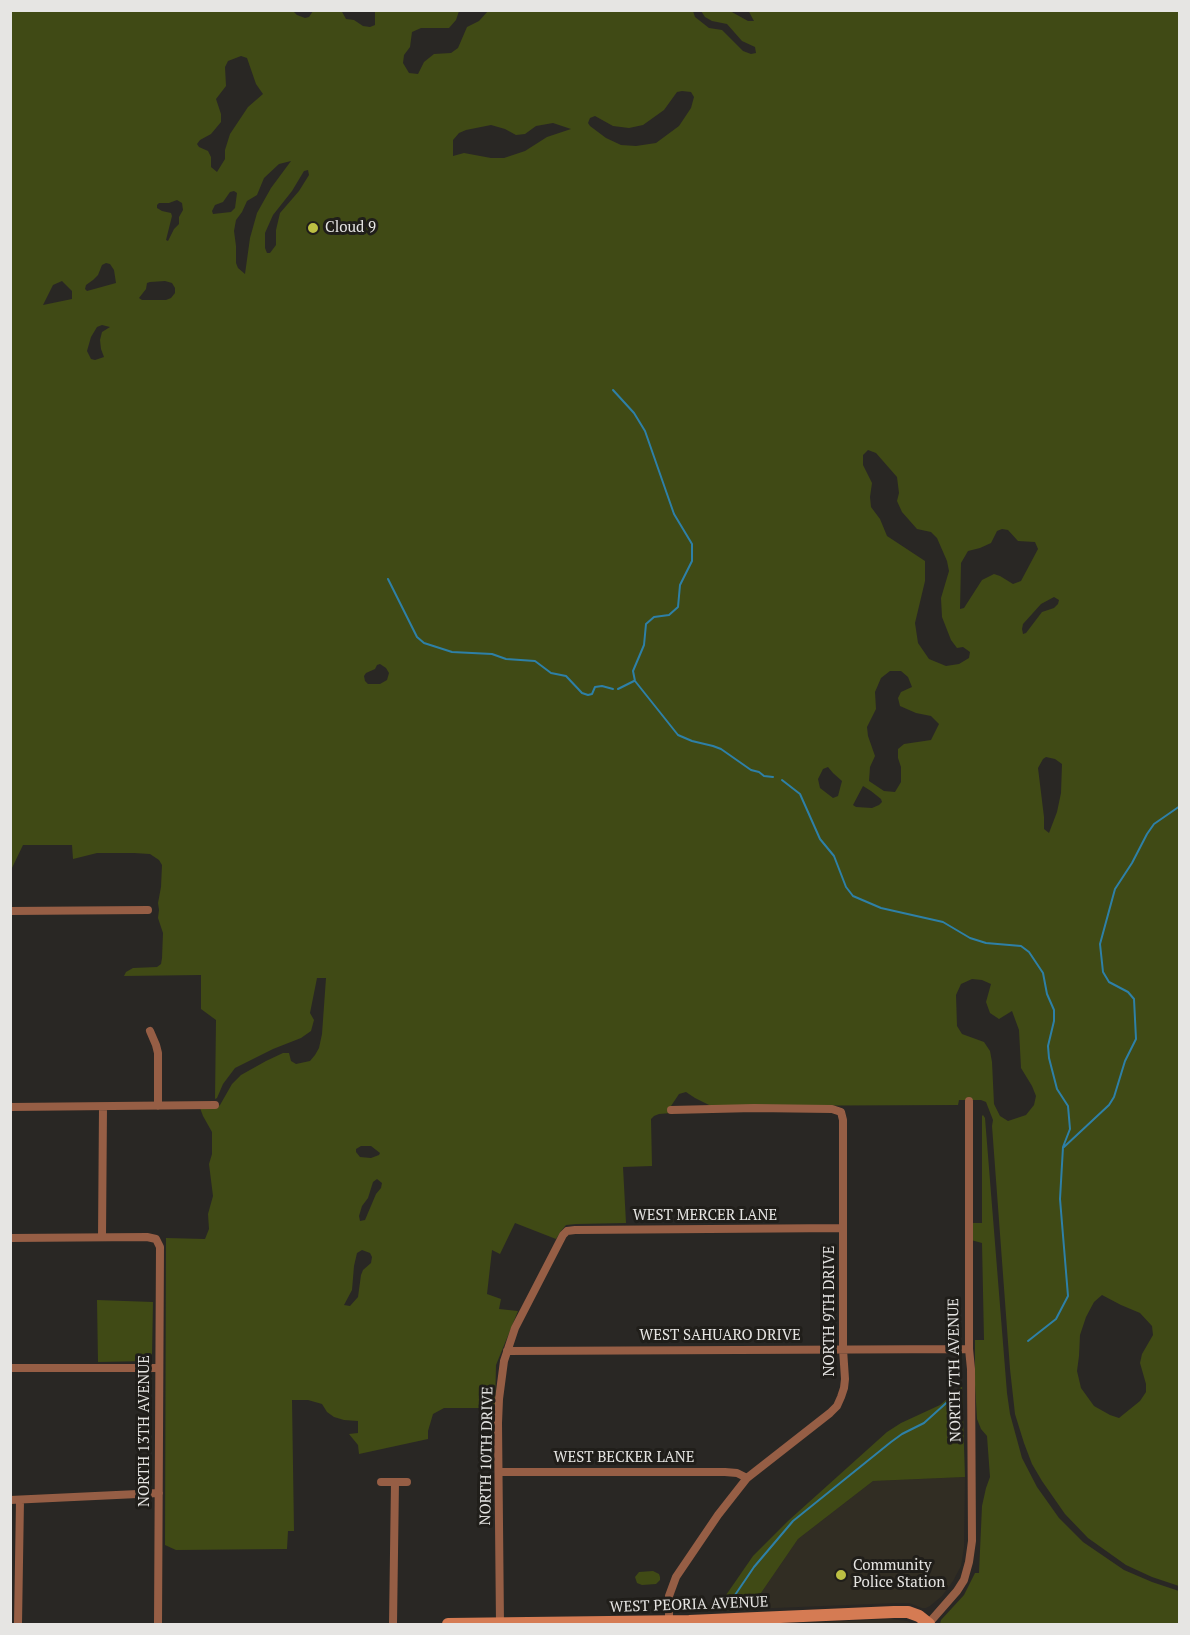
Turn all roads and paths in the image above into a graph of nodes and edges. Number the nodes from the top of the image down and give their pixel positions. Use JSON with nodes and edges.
{"nodes":[{"id":1,"x":148,"y":910,"type":"dead end"},
{"id":2,"x":10,"y":911,"type":"edge"},
{"id":3,"x":150,"y":1031,"type":"dead end"},
{"id":4,"x":969,"y":1101,"type":"dead end"},
{"id":5,"x":215,"y":1105,"type":"dead end"},
{"id":6,"x":158,"y":1106,"type":"junction"},
{"id":7,"x":10,"y":1107,"type":"edge"},
{"id":8,"x":103,"y":1107,"type":"junction"},
{"id":9,"x":671,"y":1110,"type":"dead end"},
{"id":10,"x":843,"y":1228,"type":"junction"},
{"id":11,"x":567,"y":1231,"type":"joint"},
{"id":12,"x":10,"y":1238,"type":"edge"},
{"id":13,"x":102,"y":1238,"type":"junction"},
{"id":14,"x":843,"y":1349,"type":"junction"},
{"id":15,"x":969,"y":1349,"type":"junction"},
{"id":16,"x":507,"y":1351,"type":"junction"},
{"id":17,"x":10,"y":1368,"type":"edge"},
{"id":18,"x":159,"y":1368,"type":"junction"},
{"id":19,"x":500,"y":1472,"type":"junction"},
{"id":20,"x":747,"y":1478,"type":"junction"},
{"id":21,"x":381,"y":1482,"type":"dead end"},
{"id":22,"x":395,"y":1482,"type":"junction"},
{"id":23,"x":408,"y":1482,"type":"dead end"},
{"id":24,"x":159,"y":1494,"type":"junction"},
{"id":25,"x":15,"y":1500,"type":"edge"},
{"id":26,"x":673,"y":1622,"type":"edge"},
{"id":27,"x":18,"y":1624,"type":"edge"},
{"id":28,"x":158,"y":1624,"type":"edge"},
{"id":29,"x":393,"y":1624,"type":"edge"},
{"id":30,"x":448,"y":1624,"type":"edge"},
{"id":31,"x":500,"y":1624,"type":"edge"},
{"id":32,"x":929,"y":1624,"type":"edge"}],
"edges":[{"from":1,"to":2,"type":"street"},
{"from":3,"to":6,"type":"street"},
{"from":4,"to":15,"type":"street","name":"NORTH 7TH AVENUE"},
{"from":5,"to":6,"type":"street"},
{"from":6,"to":8,"type":"street"},
{"from":7,"to":8,"type":"street"},
{"from":8,"to":13,"type":"street"},
{"from":9,"to":10,"type":"street","name":"NORTH 9TH DRIVE"},
{"from":10,"to":11,"type":"street","name":"WEST MERCER LANE"},
{"from":10,"to":14,"type":"street","name":"NORTH 9TH DRIVE"},
{"from":11,"to":16,"type":"street","name":"NORTH 10TH DRIVE"},
{"from":12,"to":13,"type":"street"},
{"from":13,"to":18,"type":"street","name":"NORTH 13TH AVENUE"},
{"from":14,"to":15,"type":"street","name":"WEST SAHUARO DRIVE"},
{"from":14,"to":16,"type":"street","name":"WEST SAHUARO DRIVE"},
{"from":14,"to":20,"type":"street","name":"NORTH 9TH DRIVE"},
{"from":15,"to":32,"type":"street","name":"NORTH 7TH AVENUE"},
{"from":16,"to":19,"type":"street","name":"NORTH 10TH DRIVE"},
{"from":17,"to":18,"type":"street"},
{"from":18,"to":24,"type":"street","name":"NORTH 13TH AVENUE"},
{"from":19,"to":20,"type":"street","name":"WEST BECKER LANE"},
{"from":19,"to":31,"type":"street","name":"NORTH 10TH DRIVE"},
{"from":20,"to":26,"type":"street","name":"NORTH 9TH DRIVE"},
{"from":21,"to":22,"type":"street"},
{"from":22,"to":23,"type":"street"},
{"from":22,"to":29,"type":"street"},
{"from":24,"to":25,"type":"street"},
{"from":24,"to":28,"type":"street","name":"NORTH 13TH AVENUE"},
{"from":25,"to":27,"type":"street"},
{"from":26,"to":31,"type":"main road","name":"WEST PEORIA AVENUE"},
{"from":26,"to":32,"type":"main road","name":"WEST PEORIA AVENUE"},
{"from":30,"to":31,"type":"main road","name":"WEST PEORIA AVENUE"}]}
